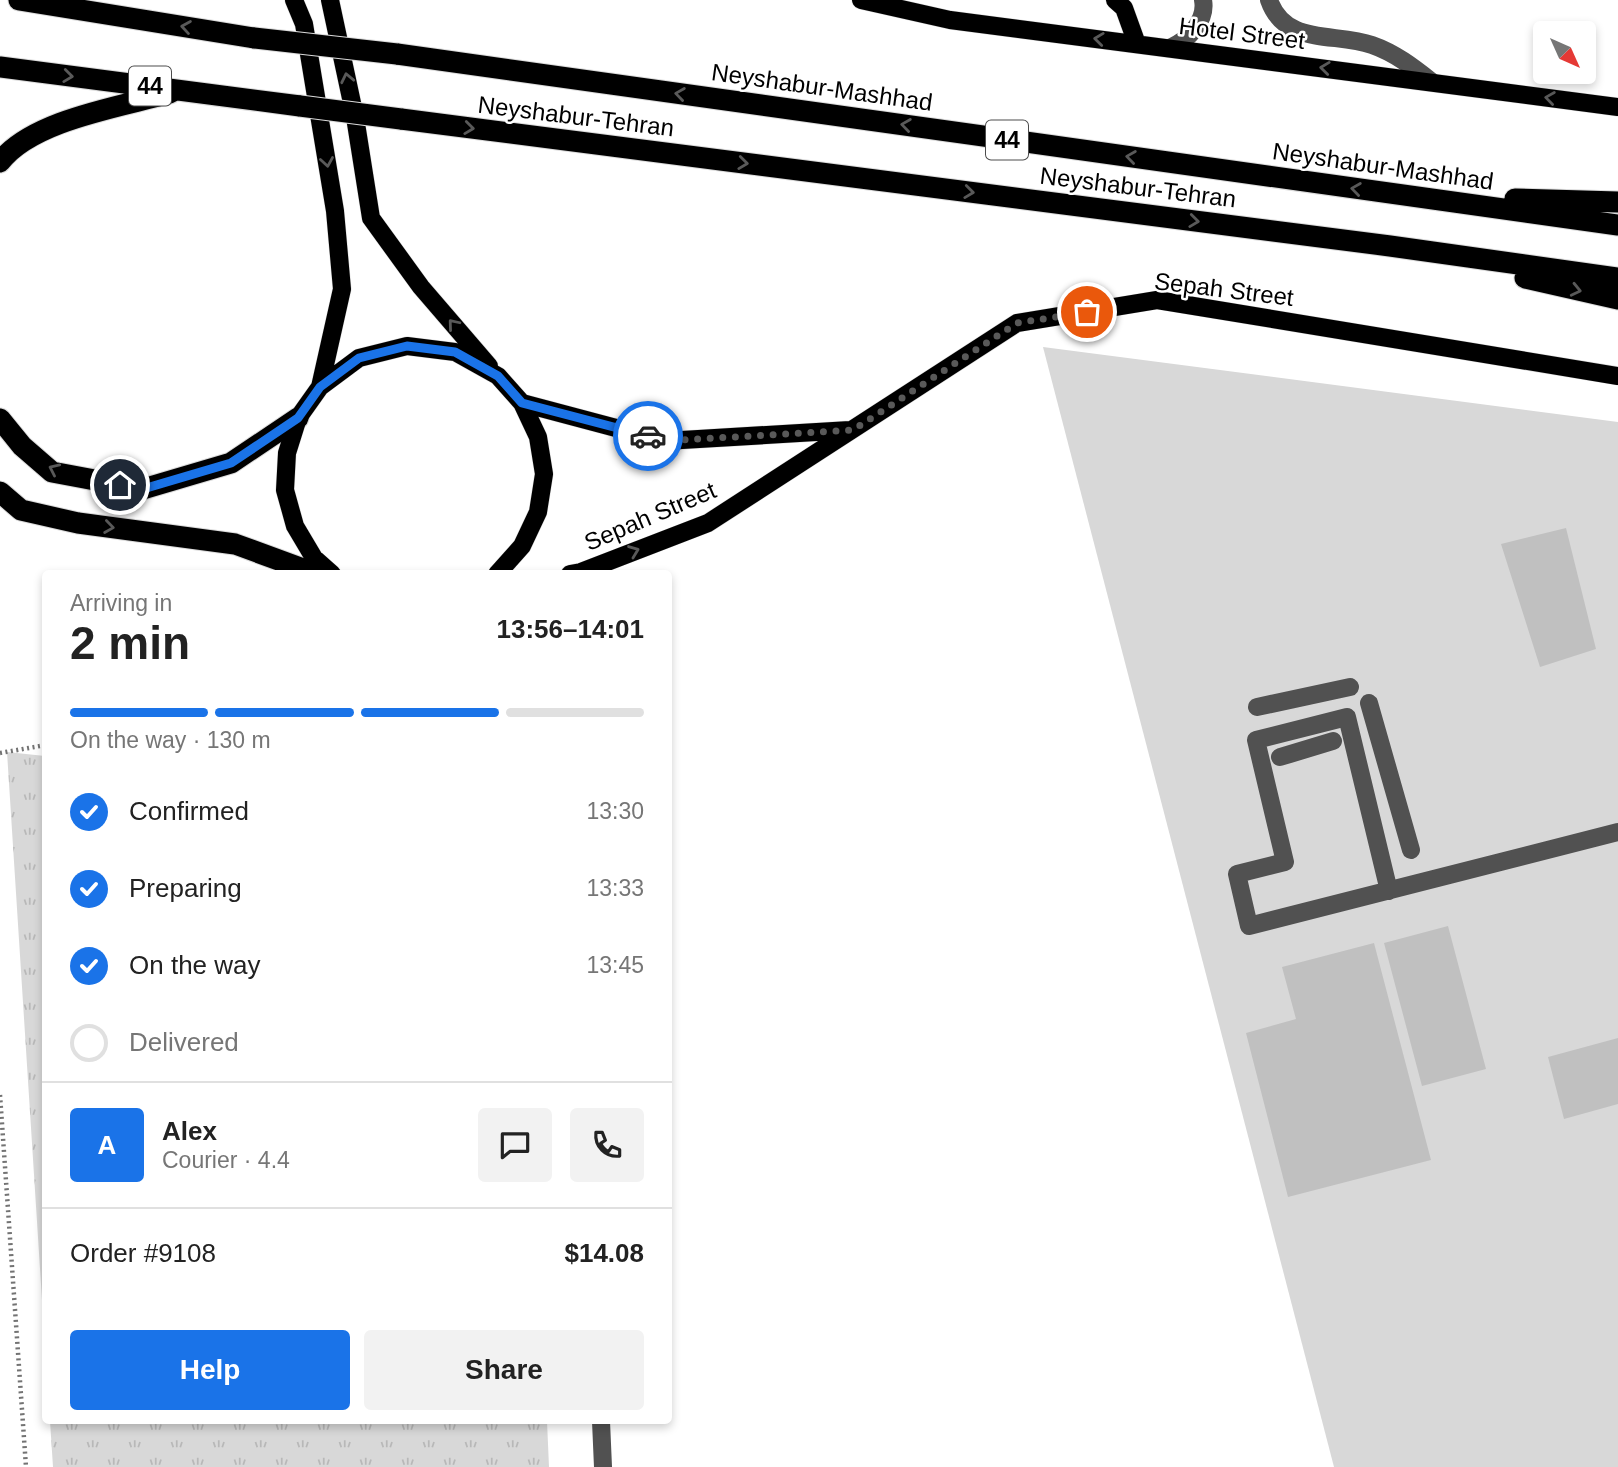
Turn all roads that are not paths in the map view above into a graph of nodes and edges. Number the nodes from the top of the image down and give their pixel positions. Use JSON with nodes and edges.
{"nodes":[{"id":1,"x":19,"y":0,"type":"edge"},
{"id":2,"x":293,"y":0,"type":"edge"},
{"id":3,"x":330,"y":0,"type":"edge"},
{"id":4,"x":861,"y":0,"type":"edge"},
{"id":5,"x":1115,"y":0,"type":"edge"},
{"id":6,"x":1203,"y":0,"type":"edge"},
{"id":7,"x":1269,"y":0,"type":"edge"},
{"id":8,"x":1136,"y":44,"type":"junction"},
{"id":9,"x":1171,"y":48,"type":"junction"},
{"id":10,"x":0,"y":67,"type":"edge"},
{"id":11,"x":1432,"y":82,"type":"junction"},
{"id":12,"x":181,"y":90,"type":"junction"},
{"id":13,"x":1618,"y":107,"type":"edge"},
{"id":14,"x":0,"y":162,"type":"edge"},
{"id":15,"x":1401,"y":195,"type":"junction"},
{"id":16,"x":1618,"y":202,"type":"edge"},
{"id":17,"x":1618,"y":225,"type":"edge"},
{"id":18,"x":1390,"y":246,"type":"junction"},
{"id":19,"x":1618,"y":278,"type":"edge"},
{"id":20,"x":1618,"y":299,"type":"edge"},
{"id":21,"x":498,"y":376,"type":"junction"},
{"id":22,"x":1618,"y":376,"type":"edge"},
{"id":23,"x":320,"y":387,"type":"junction"},
{"id":24,"x":522,"y":403,"type":"junction"},
{"id":25,"x":298,"y":418,"type":"junction"},
{"id":26,"x":0,"y":419,"type":"edge"},
{"id":27,"x":853,"y":430,"type":"junction"},
{"id":28,"x":0,"y":492,"type":"edge"},
{"id":29,"x":306,"y":570,"type":"edge"},
{"id":30,"x":328,"y":570,"type":"edge"},
{"id":31,"x":501,"y":570,"type":"edge"},
{"id":32,"x":586,"y":570,"type":"edge"},
{"id":33,"x":1350,"y":687,"type":"dead end"},
{"id":34,"x":1369,"y":703,"type":"dead end"},
{"id":35,"x":1257,"y":707,"type":"dead end"},
{"id":36,"x":1333,"y":741,"type":"dead end"},
{"id":37,"x":1280,"y":757,"type":"dead end"},
{"id":38,"x":1618,"y":832,"type":"edge"},
{"id":39,"x":1411,"y":850,"type":"dead end"},
{"id":40,"x":1389,"y":891,"type":"junction"},
{"id":41,"x":601,"y":1424,"type":"edge"},
{"id":42,"x":603,"y":1467,"type":"edge"}],
"edges":[{"from":15,"to":1,"type":"highway","name":"Neyshabur-Mashhad","number":"44","one_way":true,"bridge":true},
{"from":2,"to":23,"type":"main road","one_way":true},
{"from":21,"to":3,"type":"main road","one_way":true},
{"from":8,"to":4,"type":"main road","name":"Hotel Street","one_way":true},
{"from":5,"to":8,"type":"main road"},
{"from":6,"to":9,"type":"street"},
{"from":7,"to":11,"type":"street"},
{"from":8,"to":9,"type":"main road","name":"Hotel Street"},
{"from":11,"to":9,"type":"main road","name":"Hotel Street","one_way":true},
{"from":10,"to":12,"type":"highway","number":"44","one_way":true},
{"from":13,"to":11,"type":"main road","name":"Hotel Street","one_way":true},
{"from":12,"to":14,"type":"highway"},
{"from":12,"to":18,"type":"highway","name":"Neyshabur-Tehran","number":"44","one_way":true,"bridge":true},
{"from":15,"to":16,"type":"highway"},
{"from":15,"to":17,"type":"highway","name":"Neyshabur-Mashhad","number":"44"},
{"from":18,"to":19,"type":"highway","name":"Neyshabur-Tehran","number":"44"},
{"from":18,"to":20,"type":"highway","one_way":true},
{"from":21,"to":23,"type":"main road"},
{"from":21,"to":24,"type":"main road"},
{"from":22,"to":27,"type":"main road","name":"Sepah Street"},
{"from":23,"to":25,"type":"main road"},
{"from":24,"to":27,"type":"main road","name":"Sepah Street"},
{"from":24,"to":31,"type":"main road"},
{"from":25,"to":26,"type":"highway","one_way":true},
{"from":25,"to":30,"type":"main road"},
{"from":32,"to":27,"type":"main road","name":"Sepah Street","one_way":true},
{"from":28,"to":29,"type":"highway","one_way":true},
{"from":33,"to":35,"type":"street"},
{"from":34,"to":39,"type":"street"},
{"from":36,"to":37,"type":"street"},
{"from":38,"to":40,"type":"street"},
{"from":40,"to":40,"type":"street"},
{"from":41,"to":42,"type":"street"}]}
